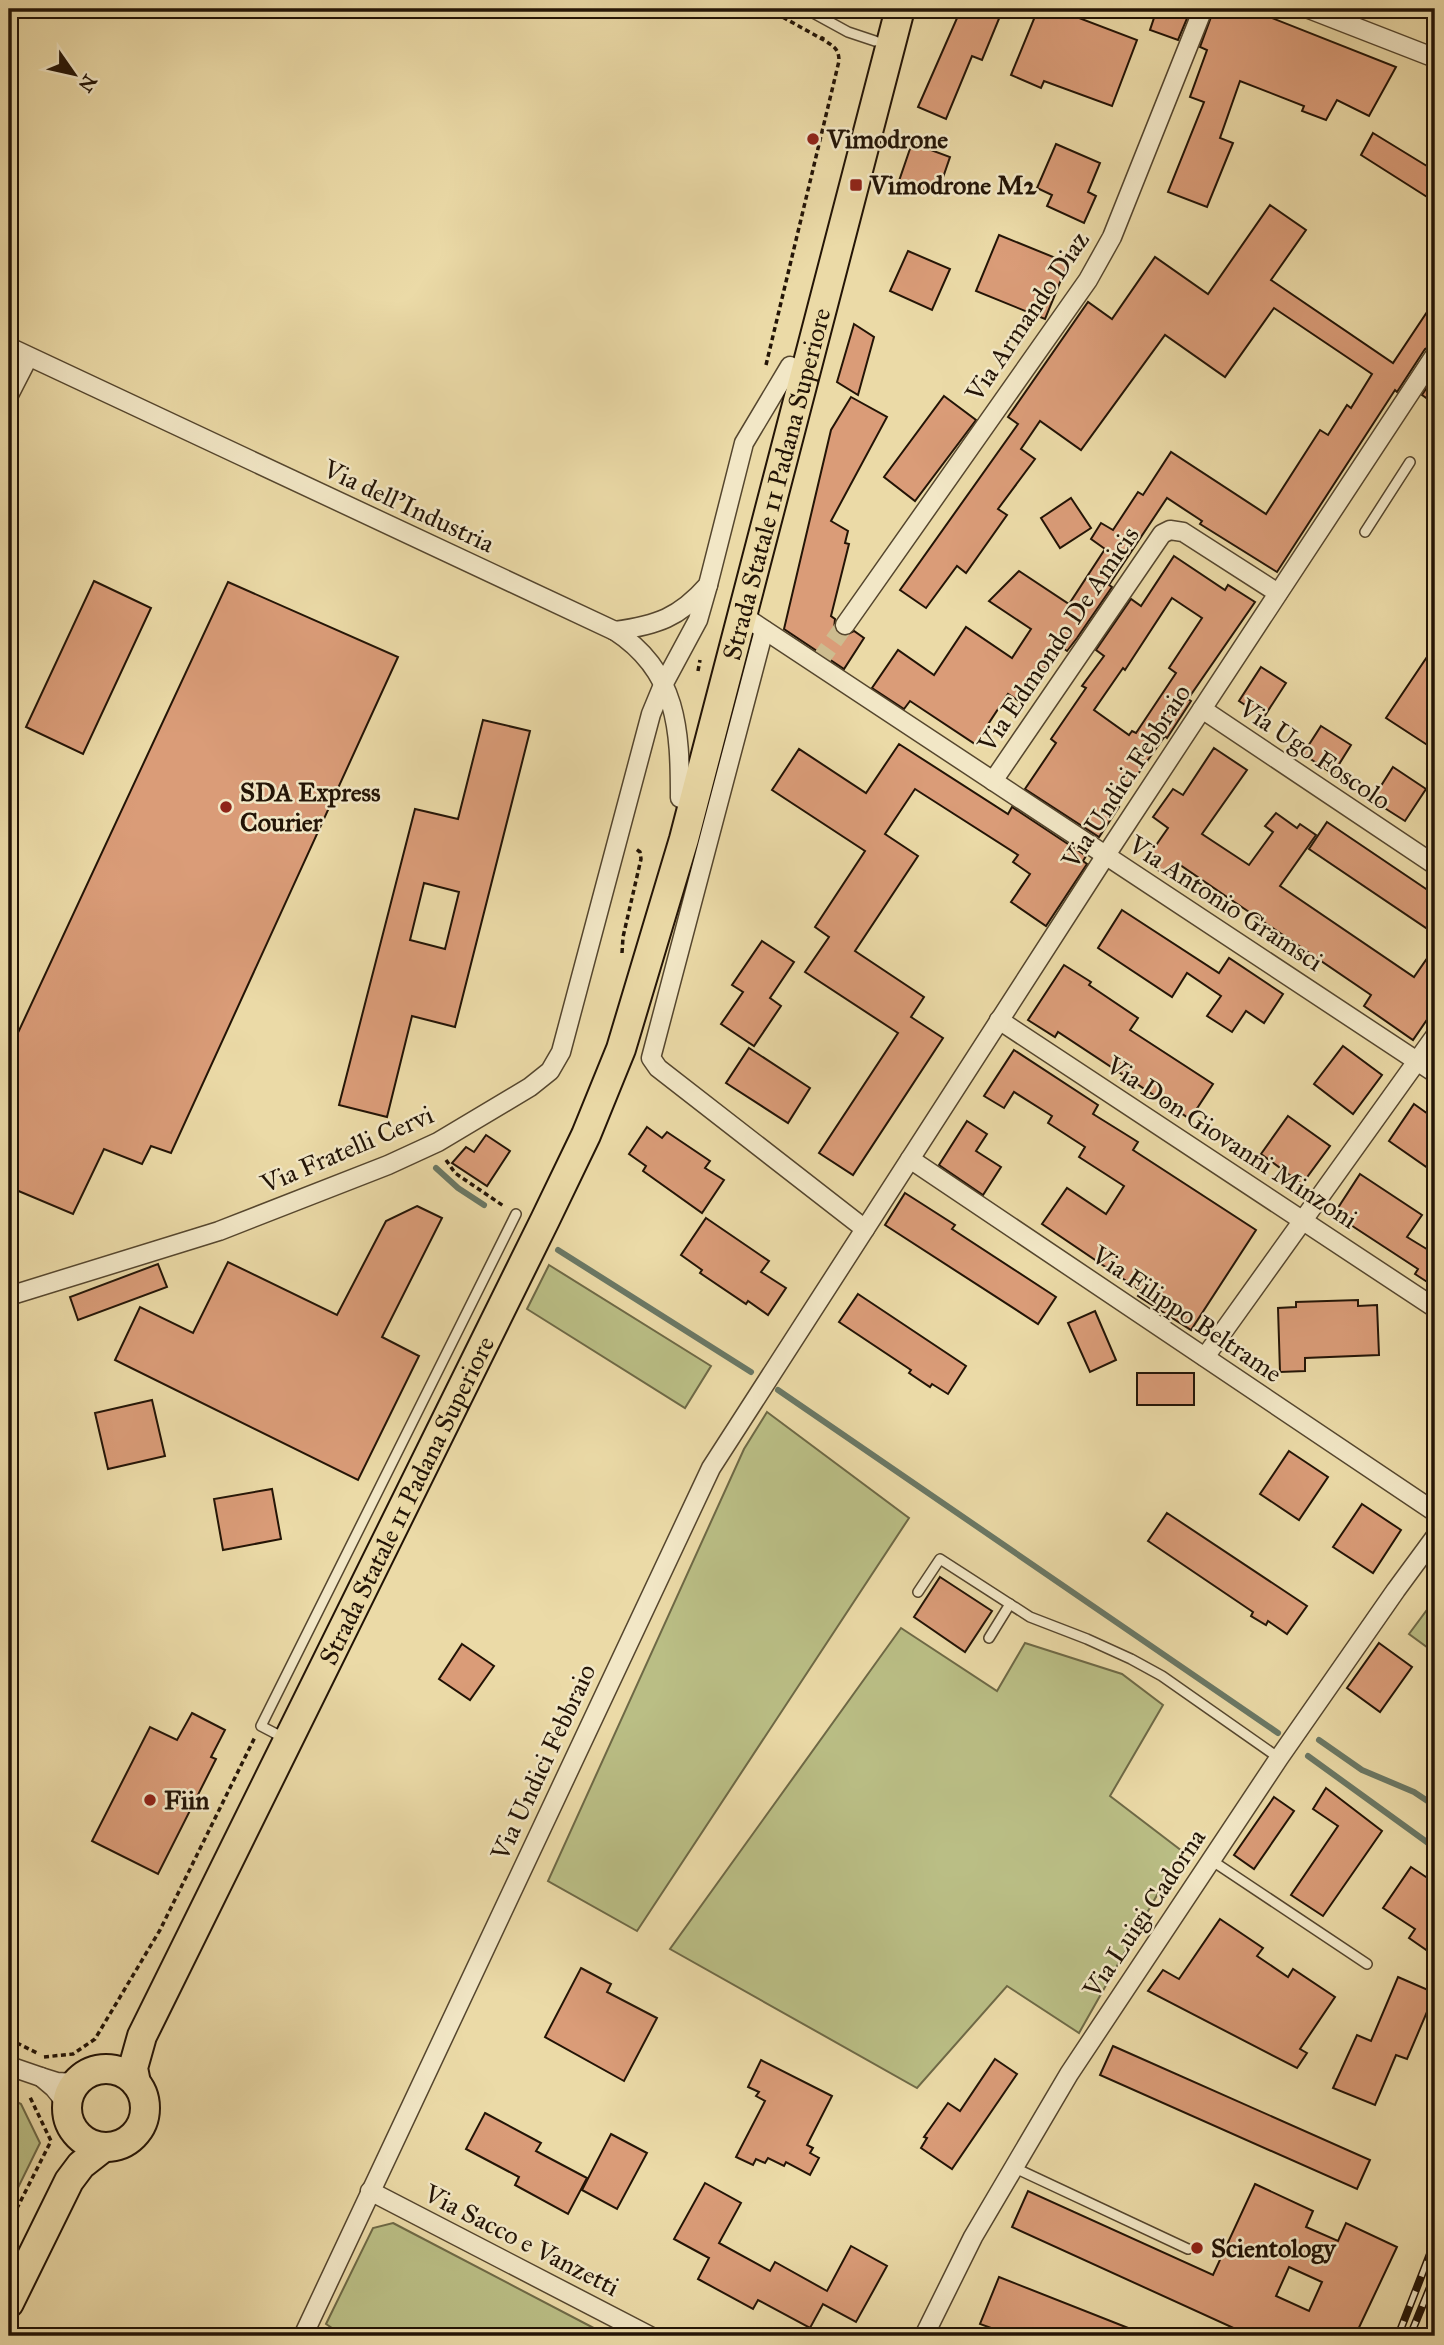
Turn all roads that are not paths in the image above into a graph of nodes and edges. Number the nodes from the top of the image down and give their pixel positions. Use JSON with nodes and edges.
{"nodes":[{"id":1,"x":806,"y":9,"type":"edge"},
{"id":2,"x":886,"y":9,"type":"edge"},
{"id":3,"x":900,"y":9,"type":"edge"},
{"id":4,"x":1203,"y":9,"type":"edge"},
{"id":5,"x":1309,"y":9,"type":"edge"},
{"id":6,"x":875,"y":41,"type":"junction"},
{"id":7,"x":1435,"y":58,"type":"edge"},
{"id":8,"x":9,"y":347,"type":"edge"},
{"id":9,"x":1435,"y":355,"type":"edge"},
{"id":10,"x":28,"y":358,"type":"junction"},
{"id":11,"x":778,"y":365,"type":"junction"},
{"id":12,"x":9,"y":395,"type":"edge"},
{"id":13,"x":1410,"y":462,"type":"dead end"},
{"id":14,"x":1365,"y":531,"type":"dead end"},
{"id":15,"x":708,"y":585,"type":"junction"},
{"id":16,"x":1278,"y":593,"type":"junction"},
{"id":17,"x":753,"y":623,"type":"junction"},
{"id":18,"x":845,"y":625,"type":"tunnel mouth"},
{"id":19,"x":615,"y":631,"type":"junction"},
{"id":20,"x":663,"y":685,"type":"junction"},
{"id":21,"x":1202,"y":709,"type":"junction"},
{"id":22,"x":993,"y":781,"type":"junction"},
{"id":23,"x":680,"y":799,"type":"junction"},
{"id":24,"x":1106,"y":855,"type":"junction"},
{"id":25,"x":1435,"y":865,"type":"edge"},
{"id":26,"x":649,"y":956,"type":"junction"},
{"id":27,"x":999,"y":1020,"type":"junction"},
{"id":28,"x":1435,"y":1036,"type":"edge"},
{"id":29,"x":1417,"y":1061,"type":"junction"},
{"id":30,"x":1435,"y":1073,"type":"edge"},
{"id":31,"x":910,"y":1159,"type":"junction"},
{"id":32,"x":516,"y":1214,"type":"road end"},
{"id":33,"x":1303,"y":1221,"type":"junction"},
{"id":34,"x":864,"y":1229,"type":"junction"},
{"id":35,"x":9,"y":1296,"type":"edge"},
{"id":36,"x":1435,"y":1308,"type":"edge"},
{"id":37,"x":1205,"y":1357,"type":"junction"},
{"id":38,"x":1435,"y":1513,"type":"edge"},
{"id":39,"x":1435,"y":1537,"type":"edge"},
{"id":40,"x":918,"y":1591,"type":"dead end"},
{"id":41,"x":1010,"y":1604,"type":"junction"},
{"id":42,"x":989,"y":1638,"type":"dead end"},
{"id":43,"x":289,"y":1740,"type":"junction"},
{"id":44,"x":1279,"y":1758,"type":"junction"},
{"id":45,"x":1210,"y":1860,"type":"junction"},
{"id":46,"x":1367,"y":1965,"type":"dead end"},
{"id":47,"x":142,"y":2036,"type":"junction"},
{"id":48,"x":9,"y":2066,"type":"edge"},
{"id":49,"x":107,"y":2069,"type":"junction"},
{"id":50,"x":136,"y":2082,"type":"junction"},
{"id":51,"x":72,"y":2105,"type":"junction"},
{"id":52,"x":104,"y":2147,"type":"junction"},
{"id":53,"x":1013,"y":2167,"type":"junction"},
{"id":54,"x":69,"y":2181,"type":"junction"},
{"id":55,"x":370,"y":2191,"type":"junction"},
{"id":56,"x":1188,"y":2249,"type":"dead end"},
{"id":57,"x":9,"y":2304,"type":"edge"},
{"id":58,"x":303,"y":2336,"type":"edge"},
{"id":59,"x":650,"y":2336,"type":"edge"},
{"id":60,"x":924,"y":2336,"type":"edge"}],
"edges":[{"from":1,"to":6,"type":"lane"},
{"from":2,"to":6,"type":"main road","name":"Strada Statale 11 Padana Superiore"},
{"from":3,"to":17,"type":"main road","name":"Strada Statale 11 Padana Superiore"},
{"from":4,"to":18,"type":"street","name":"Via Armando Diaz"},
{"from":5,"to":7,"type":"street"},
{"from":6,"to":11,"type":"main road","name":"Strada Statale 11 Padana Superiore"},
{"from":8,"to":10,"type":"street","name":"Via dell'Industria"},
{"from":9,"to":16,"type":"street","name":"Via Undici Febbraio"},
{"from":10,"to":12,"type":"street"},
{"from":10,"to":19,"type":"street","name":"Via dell'Industria"},
{"from":11,"to":15,"type":"street","name":"Via Fratelli Cervi"},
{"from":11,"to":23,"type":"main road","name":"Strada Statale 11 Padana Superiore"},
{"from":13,"to":14,"type":"lane"},
{"from":15,"to":19,"type":"street"},
{"from":15,"to":20,"type":"street","name":"Via Fratelli Cervi"},
{"from":16,"to":21,"type":"street","name":"Via Undici Febbraio"},
{"from":16,"to":22,"type":"street","name":"Via Edmondo De Amicis"},
{"from":17,"to":22,"type":"street","name":"Via Antonio Gramsci"},
{"from":17,"to":26,"type":"main road","name":"Strada Statale 11 Padana Superiore"},
{"from":17,"to":34,"type":"street"},
{"from":19,"to":20,"type":"street","name":"Via dell'Industria"},
{"from":20,"to":23,"type":"street","name":"Via dell'Industria"},
{"from":20,"to":35,"type":"street","name":"Via Fratelli Cervi"},
{"from":21,"to":24,"type":"street","name":"Via Undici Febbraio"},
{"from":21,"to":25,"type":"street","name":"Via Ugo Foscolo"},
{"from":22,"to":24,"type":"street","name":"Via Antonio Gramsci"},
{"from":23,"to":26,"type":"main road","name":"Strada Statale 11 Padana Superiore"},
{"from":24,"to":27,"type":"street","name":"Via Undici Febbraio"},
{"from":24,"to":29,"type":"street","name":"Via Antonio Gramsci"},
{"from":26,"to":43,"type":"main road","name":"Strada Statale 11 Padana Superiore"},
{"from":27,"to":31,"type":"street","name":"Via Undici Febbraio"},
{"from":27,"to":33,"type":"street","name":"Via Don Giovanni Minzoni"},
{"from":28,"to":29,"type":"street"},
{"from":29,"to":30,"type":"street","name":"Via Antonio Gramsci"},
{"from":29,"to":33,"type":"street"},
{"from":31,"to":34,"type":"street","name":"Via Undici Febbraio"},
{"from":31,"to":37,"type":"street","name":"Via Filippo Beltrame"},
{"from":32,"to":43,"type":"lane"},
{"from":33,"to":36,"type":"street","name":"Via Don Giovanni Minzoni"},
{"from":33,"to":37,"type":"street"},
{"from":34,"to":55,"type":"street","name":"Via Undici Febbraio"},
{"from":37,"to":38,"type":"street","name":"Via Filippo Beltrame"},
{"from":39,"to":44,"type":"street","name":"Via Luigi Cadorna"},
{"from":40,"to":41,"type":"lane"},
{"from":41,"to":42,"type":"lane"},
{"from":41,"to":44,"type":"lane"},
{"from":43,"to":47,"type":"main road","name":"Strada Statale 11 Padana Superiore"},
{"from":44,"to":45,"type":"street","name":"Via Luigi Cadorna"},
{"from":45,"to":46,"type":"lane"},
{"from":45,"to":53,"type":"street","name":"Via Luigi Cadorna"},
{"from":47,"to":49,"type":"main road","name":"Strada Statale 11 Padana Superiore"},
{"from":47,"to":50,"type":"main road","name":"Strada Statale 11 Padana Superiore"},
{"from":48,"to":51,"type":"street"},
{"from":49,"to":50,"type":"main road"},
{"from":49,"to":51,"type":"main road","name":"Strada Statale 11 Padana Superiore"},
{"from":50,"to":52,"type":"main road","name":"Strada Statale 11 Padana Superiore"},
{"from":51,"to":52,"type":"main road"},
{"from":51,"to":54,"type":"main road","name":"Strada Statale 11 Padana Superiore"},
{"from":52,"to":54,"type":"main road","name":"Strada Statale 11 Padana Superiore"},
{"from":53,"to":56,"type":"lane"},
{"from":53,"to":60,"type":"street","name":"Via Luigi Cadorna"},
{"from":54,"to":57,"type":"main road","name":"Strada Statale 11 Padana Superiore"},
{"from":55,"to":58,"type":"street","name":"Via Undici Febbraio"},
{"from":55,"to":59,"type":"street","name":"Via Sacco e Vanzetti"}]}
